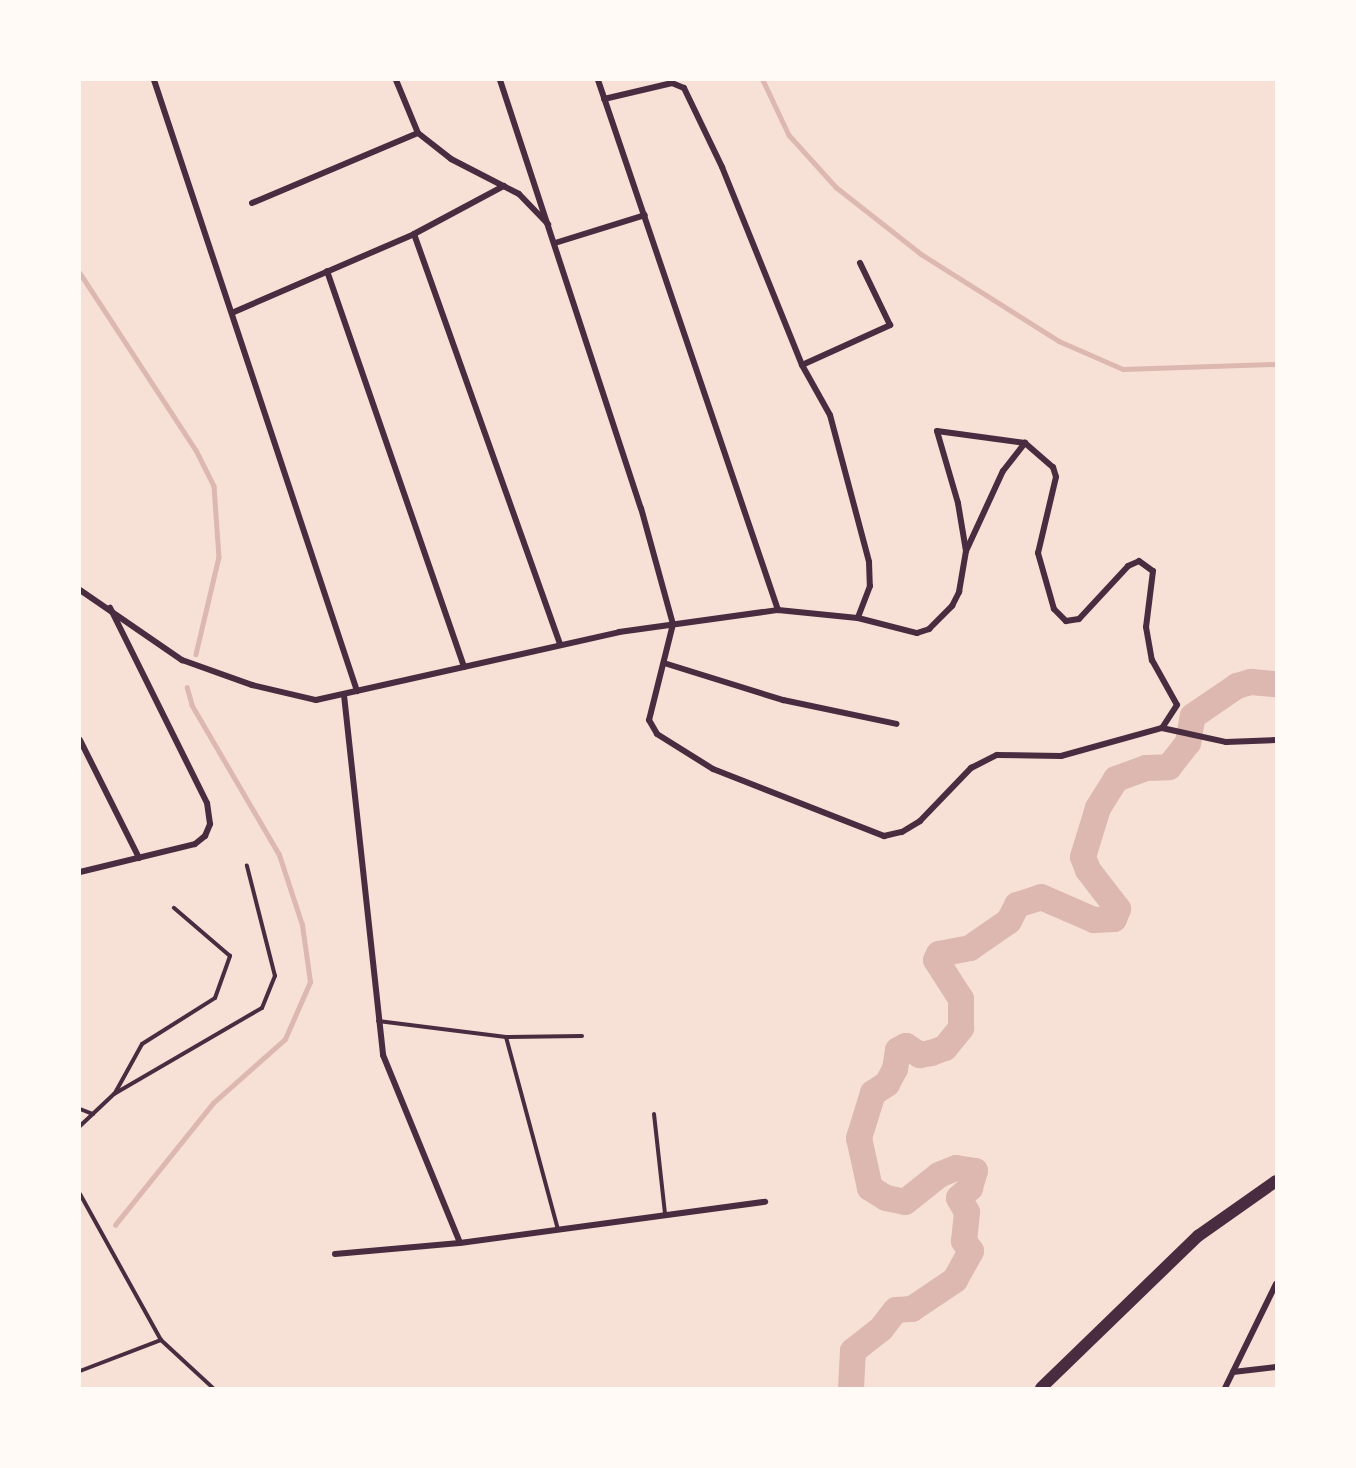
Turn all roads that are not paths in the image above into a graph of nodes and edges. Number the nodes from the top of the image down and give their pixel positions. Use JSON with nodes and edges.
{"nodes":[{"id":1,"x":154,"y":80,"type":"edge"},
{"id":2,"x":396,"y":80,"type":"edge"},
{"id":3,"x":500,"y":80,"type":"edge"},
{"id":4,"x":598,"y":80,"type":"edge"},
{"id":5,"x":604,"y":99,"type":"junction"},
{"id":6,"x":418,"y":133,"type":"junction"},
{"id":7,"x":504,"y":186,"type":"junction"},
{"id":8,"x":252,"y":203,"type":"dead end"},
{"id":9,"x":645,"y":215,"type":"junction"},
{"id":10,"x":551,"y":226,"type":"junction"},
{"id":11,"x":414,"y":234,"type":"junction"},
{"id":12,"x":555,"y":243,"type":"junction"},
{"id":13,"x":860,"y":263,"type":"dead end"},
{"id":14,"x":327,"y":271,"type":"junction"},
{"id":15,"x":234,"y":312,"type":"junction"},
{"id":16,"x":802,"y":365,"type":"junction"},
{"id":17,"x":1025,"y":443,"type":"junction"},
{"id":18,"x":966,"y":551,"type":"junction"},
{"id":19,"x":80,"y":590,"type":"edge"},
{"id":20,"x":110,"y":607,"type":"junction"},
{"id":21,"x":778,"y":610,"type":"junction"},
{"id":22,"x":858,"y":618,"type":"junction"},
{"id":23,"x":673,"y":624,"type":"junction"},
{"id":24,"x":560,"y":644,"type":"junction"},
{"id":25,"x":664,"y":663,"type":"junction"},
{"id":26,"x":464,"y":667,"type":"junction"},
{"id":27,"x":357,"y":691,"type":"junction"},
{"id":28,"x":344,"y":694,"type":"junction"},
{"id":29,"x":897,"y":724,"type":"dead end"},
{"id":30,"x":1162,"y":728,"type":"junction"},
{"id":31,"x":80,"y":740,"type":"edge"},
{"id":32,"x":1276,"y":740,"type":"edge"},
{"id":33,"x":139,"y":858,"type":"junction"},
{"id":34,"x":247,"y":866,"type":"dead end"},
{"id":35,"x":80,"y":872,"type":"edge"},
{"id":36,"x":174,"y":908,"type":"dead end"},
{"id":37,"x":377,"y":1021,"type":"junction"},
{"id":38,"x":582,"y":1036,"type":"dead end"},
{"id":39,"x":506,"y":1037,"type":"junction"},
{"id":40,"x":114,"y":1094,"type":"junction"},
{"id":41,"x":80,"y":1109,"type":"edge"},
{"id":42,"x":93,"y":1114,"type":"junction"},
{"id":43,"x":654,"y":1114,"type":"dead end"},
{"id":44,"x":80,"y":1126,"type":"edge"},
{"id":45,"x":1276,"y":1181,"type":"edge"},
{"id":46,"x":80,"y":1194,"type":"edge"},
{"id":47,"x":765,"y":1202,"type":"dead end"},
{"id":48,"x":665,"y":1214,"type":"junction"},
{"id":49,"x":558,"y":1230,"type":"junction"},
{"id":50,"x":460,"y":1243,"type":"junction"},
{"id":51,"x":335,"y":1254,"type":"dead end"},
{"id":52,"x":1276,"y":1284,"type":"edge"},
{"id":53,"x":161,"y":1340,"type":"junction"},
{"id":54,"x":1276,"y":1367,"type":"edge"},
{"id":55,"x":80,"y":1371,"type":"edge"},
{"id":56,"x":1233,"y":1372,"type":"junction"},
{"id":57,"x":213,"y":1389,"type":"edge"},
{"id":58,"x":1041,"y":1389,"type":"edge"},
{"id":59,"x":1226,"y":1389,"type":"edge"}],
"edges":[{"from":1,"to":15,"type":"street"},
{"from":2,"to":6,"type":"street"},
{"from":3,"to":10,"type":"street"},
{"from":4,"to":5,"type":"street"},
{"from":5,"to":9,"type":"street"},
{"from":5,"to":16,"type":"street"},
{"from":6,"to":7,"type":"street"},
{"from":6,"to":8,"type":"street"},
{"from":7,"to":10,"type":"street"},
{"from":7,"to":11,"type":"street"},
{"from":9,"to":12,"type":"street"},
{"from":9,"to":21,"type":"street"},
{"from":10,"to":12,"type":"street"},
{"from":11,"to":14,"type":"street"},
{"from":11,"to":24,"type":"street"},
{"from":12,"to":23,"type":"street"},
{"from":13,"to":16,"type":"street"},
{"from":14,"to":15,"type":"street"},
{"from":14,"to":26,"type":"street"},
{"from":15,"to":27,"type":"street"},
{"from":16,"to":22,"type":"street"},
{"from":17,"to":18,"type":"street"},
{"from":17,"to":18,"type":"street"},
{"from":17,"to":30,"type":"street"},
{"from":18,"to":22,"type":"street"},
{"from":19,"to":20,"type":"street"},
{"from":20,"to":28,"type":"street"},
{"from":20,"to":33,"type":"street"},
{"from":21,"to":22,"type":"street"},
{"from":21,"to":23,"type":"street"},
{"from":23,"to":24,"type":"street"},
{"from":23,"to":25,"type":"street"},
{"from":24,"to":26,"type":"street"},
{"from":25,"to":29,"type":"street"},
{"from":25,"to":30,"type":"street"},
{"from":26,"to":27,"type":"street"},
{"from":27,"to":28,"type":"street"},
{"from":28,"to":37,"type":"street"},
{"from":30,"to":32,"type":"street"},
{"from":31,"to":33,"type":"street"},
{"from":33,"to":35,"type":"street"},
{"from":34,"to":40,"type":"lane"},
{"from":36,"to":40,"type":"lane"},
{"from":37,"to":39,"type":"lane"},
{"from":37,"to":50,"type":"street"},
{"from":38,"to":39,"type":"lane"},
{"from":39,"to":49,"type":"lane"},
{"from":40,"to":42,"type":"lane"},
{"from":41,"to":42,"type":"lane"},
{"from":42,"to":44,"type":"lane"},
{"from":43,"to":48,"type":"lane"},
{"from":45,"to":58,"type":"main road"},
{"from":46,"to":53,"type":"lane"},
{"from":47,"to":48,"type":"street"},
{"from":48,"to":49,"type":"street"},
{"from":49,"to":50,"type":"street"},
{"from":50,"to":51,"type":"street"},
{"from":52,"to":56,"type":"street"},
{"from":53,"to":55,"type":"lane"},
{"from":53,"to":57,"type":"lane"},
{"from":54,"to":56,"type":"street"},
{"from":56,"to":59,"type":"street"}]}
